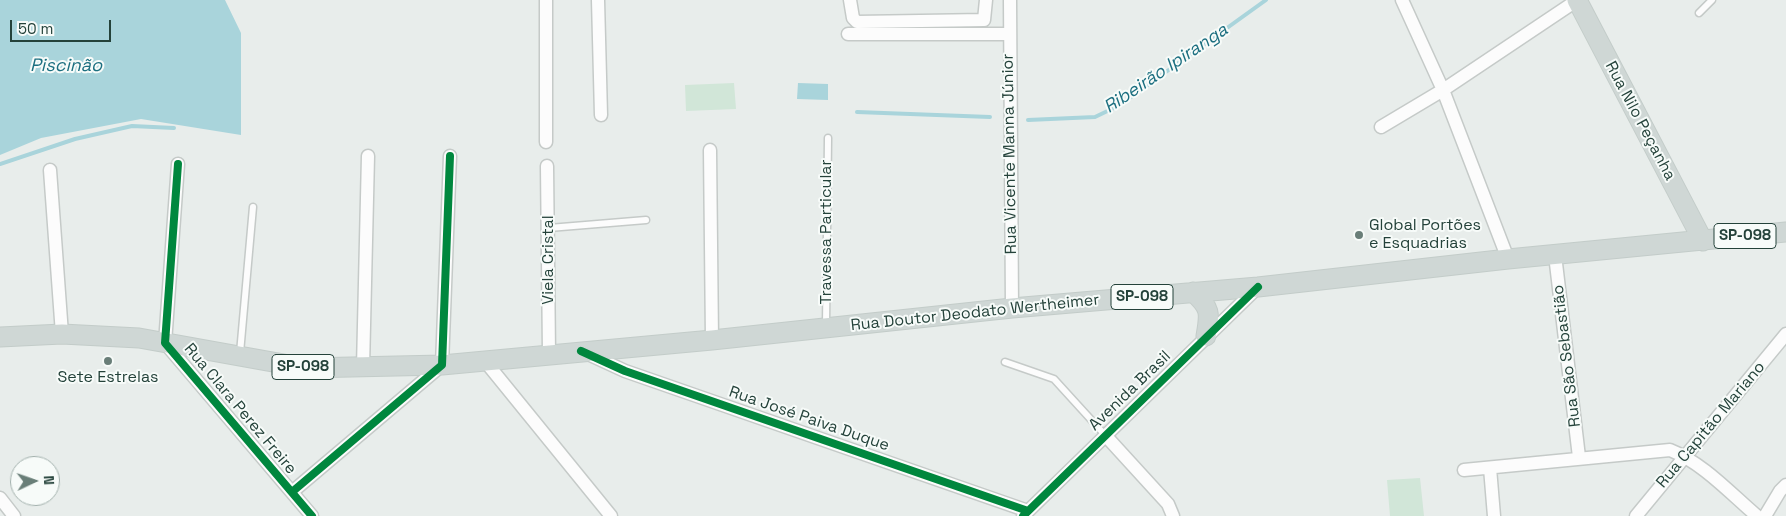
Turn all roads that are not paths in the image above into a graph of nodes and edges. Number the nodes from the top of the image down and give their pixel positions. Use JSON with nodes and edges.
{"nodes":[{"id":1,"x":546,"y":0,"type":"edge"},
{"id":2,"x":598,"y":0,"type":"edge"},
{"id":3,"x":850,"y":0,"type":"edge"},
{"id":4,"x":986,"y":0,"type":"edge"},
{"id":5,"x":1010,"y":0,"type":"edge"},
{"id":6,"x":1402,"y":0,"type":"edge"},
{"id":7,"x":1576,"y":0,"type":"edge"},
{"id":8,"x":1712,"y":0,"type":"edge"},
{"id":9,"x":1699,"y":13,"type":"dead end"},
{"id":10,"x":848,"y":34,"type":"dead end"},
{"id":11,"x":1009,"y":34,"type":"junction"},
{"id":12,"x":1443,"y":90,"type":"junction"},
{"id":13,"x":602,"y":115,"type":"dead end"},
{"id":14,"x":1381,"y":127,"type":"dead end"},
{"id":15,"x":828,"y":138,"type":"dead end"},
{"id":16,"x":546,"y":142,"type":"dead end"},
{"id":17,"x":710,"y":150,"type":"dead end"},
{"id":18,"x":368,"y":156,"type":"dead end"},
{"id":19,"x":450,"y":156,"type":"dead end"},
{"id":20,"x":178,"y":164,"type":"dead end"},
{"id":21,"x":548,"y":166,"type":"dead end"},
{"id":22,"x":50,"y":170,"type":"dead end"},
{"id":23,"x":253,"y":207,"type":"dead end"},
{"id":24,"x":646,"y":220,"type":"dead end"},
{"id":25,"x":549,"y":228,"type":"junction"},
{"id":26,"x":1786,"y":232,"type":"edge"},
{"id":27,"x":1703,"y":241,"type":"junction"},
{"id":28,"x":1555,"y":255,"type":"junction"},
{"id":29,"x":1508,"y":259,"type":"junction"},
{"id":30,"x":1258,"y":287,"type":"junction"},
{"id":31,"x":1193,"y":292,"type":"junction"},
{"id":32,"x":1012,"y":308,"type":"junction"},
{"id":33,"x":826,"y":327,"type":"junction"},
{"id":34,"x":62,"y":334,"type":"junction"},
{"id":35,"x":1786,"y":334,"type":"edge"},
{"id":36,"x":0,"y":336,"type":"edge"},
{"id":37,"x":1206,"y":336,"type":"junction"},
{"id":38,"x":712,"y":340,"type":"junction"},
{"id":39,"x":165,"y":342,"type":"junction"},
{"id":40,"x":581,"y":351,"type":"junction"},
{"id":41,"x":550,"y":354,"type":"junction"},
{"id":42,"x":240,"y":357,"type":"junction"},
{"id":43,"x":485,"y":362,"type":"junction"},
{"id":44,"x":1005,"y":362,"type":"dead end"},
{"id":45,"x":442,"y":364,"type":"junction"},
{"id":46,"x":363,"y":367,"type":"junction"},
{"id":47,"x":1105,"y":435,"type":"junction"},
{"id":48,"x":1684,"y":455,"type":"junction"},
{"id":49,"x":1579,"y":457,"type":"junction"},
{"id":50,"x":1490,"y":468,"type":"junction"},
{"id":51,"x":1464,"y":470,"type":"dead end"},
{"id":52,"x":1786,"y":485,"type":"edge"},
{"id":53,"x":292,"y":492,"type":"junction"},
{"id":54,"x":0,"y":498,"type":"edge"},
{"id":55,"x":1026,"y":514,"type":"edge"},
{"id":56,"x":14,"y":516,"type":"edge"},
{"id":57,"x":312,"y":516,"type":"edge"},
{"id":58,"x":611,"y":516,"type":"edge"},
{"id":59,"x":1173,"y":516,"type":"edge"},
{"id":60,"x":1494,"y":516,"type":"edge"},
{"id":61,"x":1636,"y":516,"type":"edge"},
{"id":62,"x":1757,"y":516,"type":"edge"},
{"id":63,"x":1765,"y":516,"type":"edge"}],
"edges":[{"from":1,"to":16,"type":"street"},
{"from":2,"to":13,"type":"street"},
{"from":3,"to":4,"type":"street"},
{"from":5,"to":11,"type":"street","name":"Rua Vicente Manna Júnior"},
{"from":6,"to":12,"type":"street"},
{"from":7,"to":12,"type":"street"},
{"from":7,"to":27,"type":"main road","name":"Rua Nilo Peçanha"},
{"from":8,"to":9,"type":"lane"},
{"from":10,"to":11,"type":"street"},
{"from":11,"to":32,"type":"street","name":"Rua Vicente Manna Júnior"},
{"from":12,"to":14,"type":"street"},
{"from":12,"to":29,"type":"street"},
{"from":15,"to":33,"type":"lane","name":"Travessa Particular"},
{"from":17,"to":38,"type":"street"},
{"from":18,"to":46,"type":"street"},
{"from":19,"to":45,"type":"street"},
{"from":20,"to":39,"type":"street"},
{"from":21,"to":25,"type":"street","name":"Viela Cristal"},
{"from":22,"to":34,"type":"street"},
{"from":23,"to":42,"type":"lane"},
{"from":24,"to":25,"type":"lane"},
{"from":25,"to":41,"type":"street","name":"Viela Cristal"},
{"from":26,"to":27,"type":"main road","name":"Rua Doutor Deodato Wertheimer","number":"SP-098"},
{"from":27,"to":28,"type":"main road","name":"Rua Doutor Deodato Wertheimer","number":"SP-098"},
{"from":28,"to":29,"type":"main road","name":"Rua Doutor Deodato Wertheimer","number":"SP-098"},
{"from":28,"to":49,"type":"street","name":"Rua São Sebastião"},
{"from":29,"to":30,"type":"main road","name":"Rua Doutor Deodato Wertheimer","number":"SP-098"},
{"from":30,"to":31,"type":"main road","name":"Rua Doutor Deodato Wertheimer","number":"SP-098"},
{"from":30,"to":37,"type":"street","name":"Avenida Brasil"},
{"from":31,"to":32,"type":"main road","name":"Rua Doutor Deodato Wertheimer","number":"SP-098"},
{"from":31,"to":37,"type":"main road"},
{"from":32,"to":33,"type":"main road","name":"Rua Doutor Deodato Wertheimer","number":"SP-098"},
{"from":33,"to":38,"type":"main road","name":"Rua Doutor Deodato Wertheimer","number":"SP-098"},
{"from":34,"to":36,"type":"main road","number":"SP-098"},
{"from":34,"to":39,"type":"main road","number":"SP-098"},
{"from":35,"to":48,"type":"street","name":"Rua Capitão Mariano"},
{"from":37,"to":47,"type":"street","name":"Avenida Brasil"},
{"from":38,"to":40,"type":"main road","name":"Rua Doutor Deodato Wertheimer","number":"SP-098"},
{"from":39,"to":42,"type":"main road","number":"SP-098"},
{"from":39,"to":53,"type":"street","name":"Rua Clara Perez Freire"},
{"from":40,"to":41,"type":"main road","number":"SP-098"},
{"from":40,"to":55,"type":"street","name":"Rua José Paiva Duque"},
{"from":41,"to":43,"type":"main road","number":"SP-098"},
{"from":42,"to":46,"type":"main road","number":"SP-098"},
{"from":43,"to":45,"type":"main road","number":"SP-098"},
{"from":43,"to":58,"type":"street"},
{"from":44,"to":47,"type":"lane"},
{"from":45,"to":46,"type":"main road","number":"SP-098"},
{"from":45,"to":53,"type":"street"},
{"from":47,"to":55,"type":"street","name":"Avenida Brasil"},
{"from":47,"to":59,"type":"street"},
{"from":48,"to":49,"type":"street"},
{"from":48,"to":61,"type":"street","name":"Rua Capitão Mariano"},
{"from":48,"to":62,"type":"street"},
{"from":49,"to":50,"type":"street"},
{"from":50,"to":51,"type":"street"},
{"from":50,"to":60,"type":"street"},
{"from":52,"to":63,"type":"street"},
{"from":53,"to":57,"type":"street","name":"Rua Clara Perez Freire"},
{"from":54,"to":56,"type":"street"}]}
